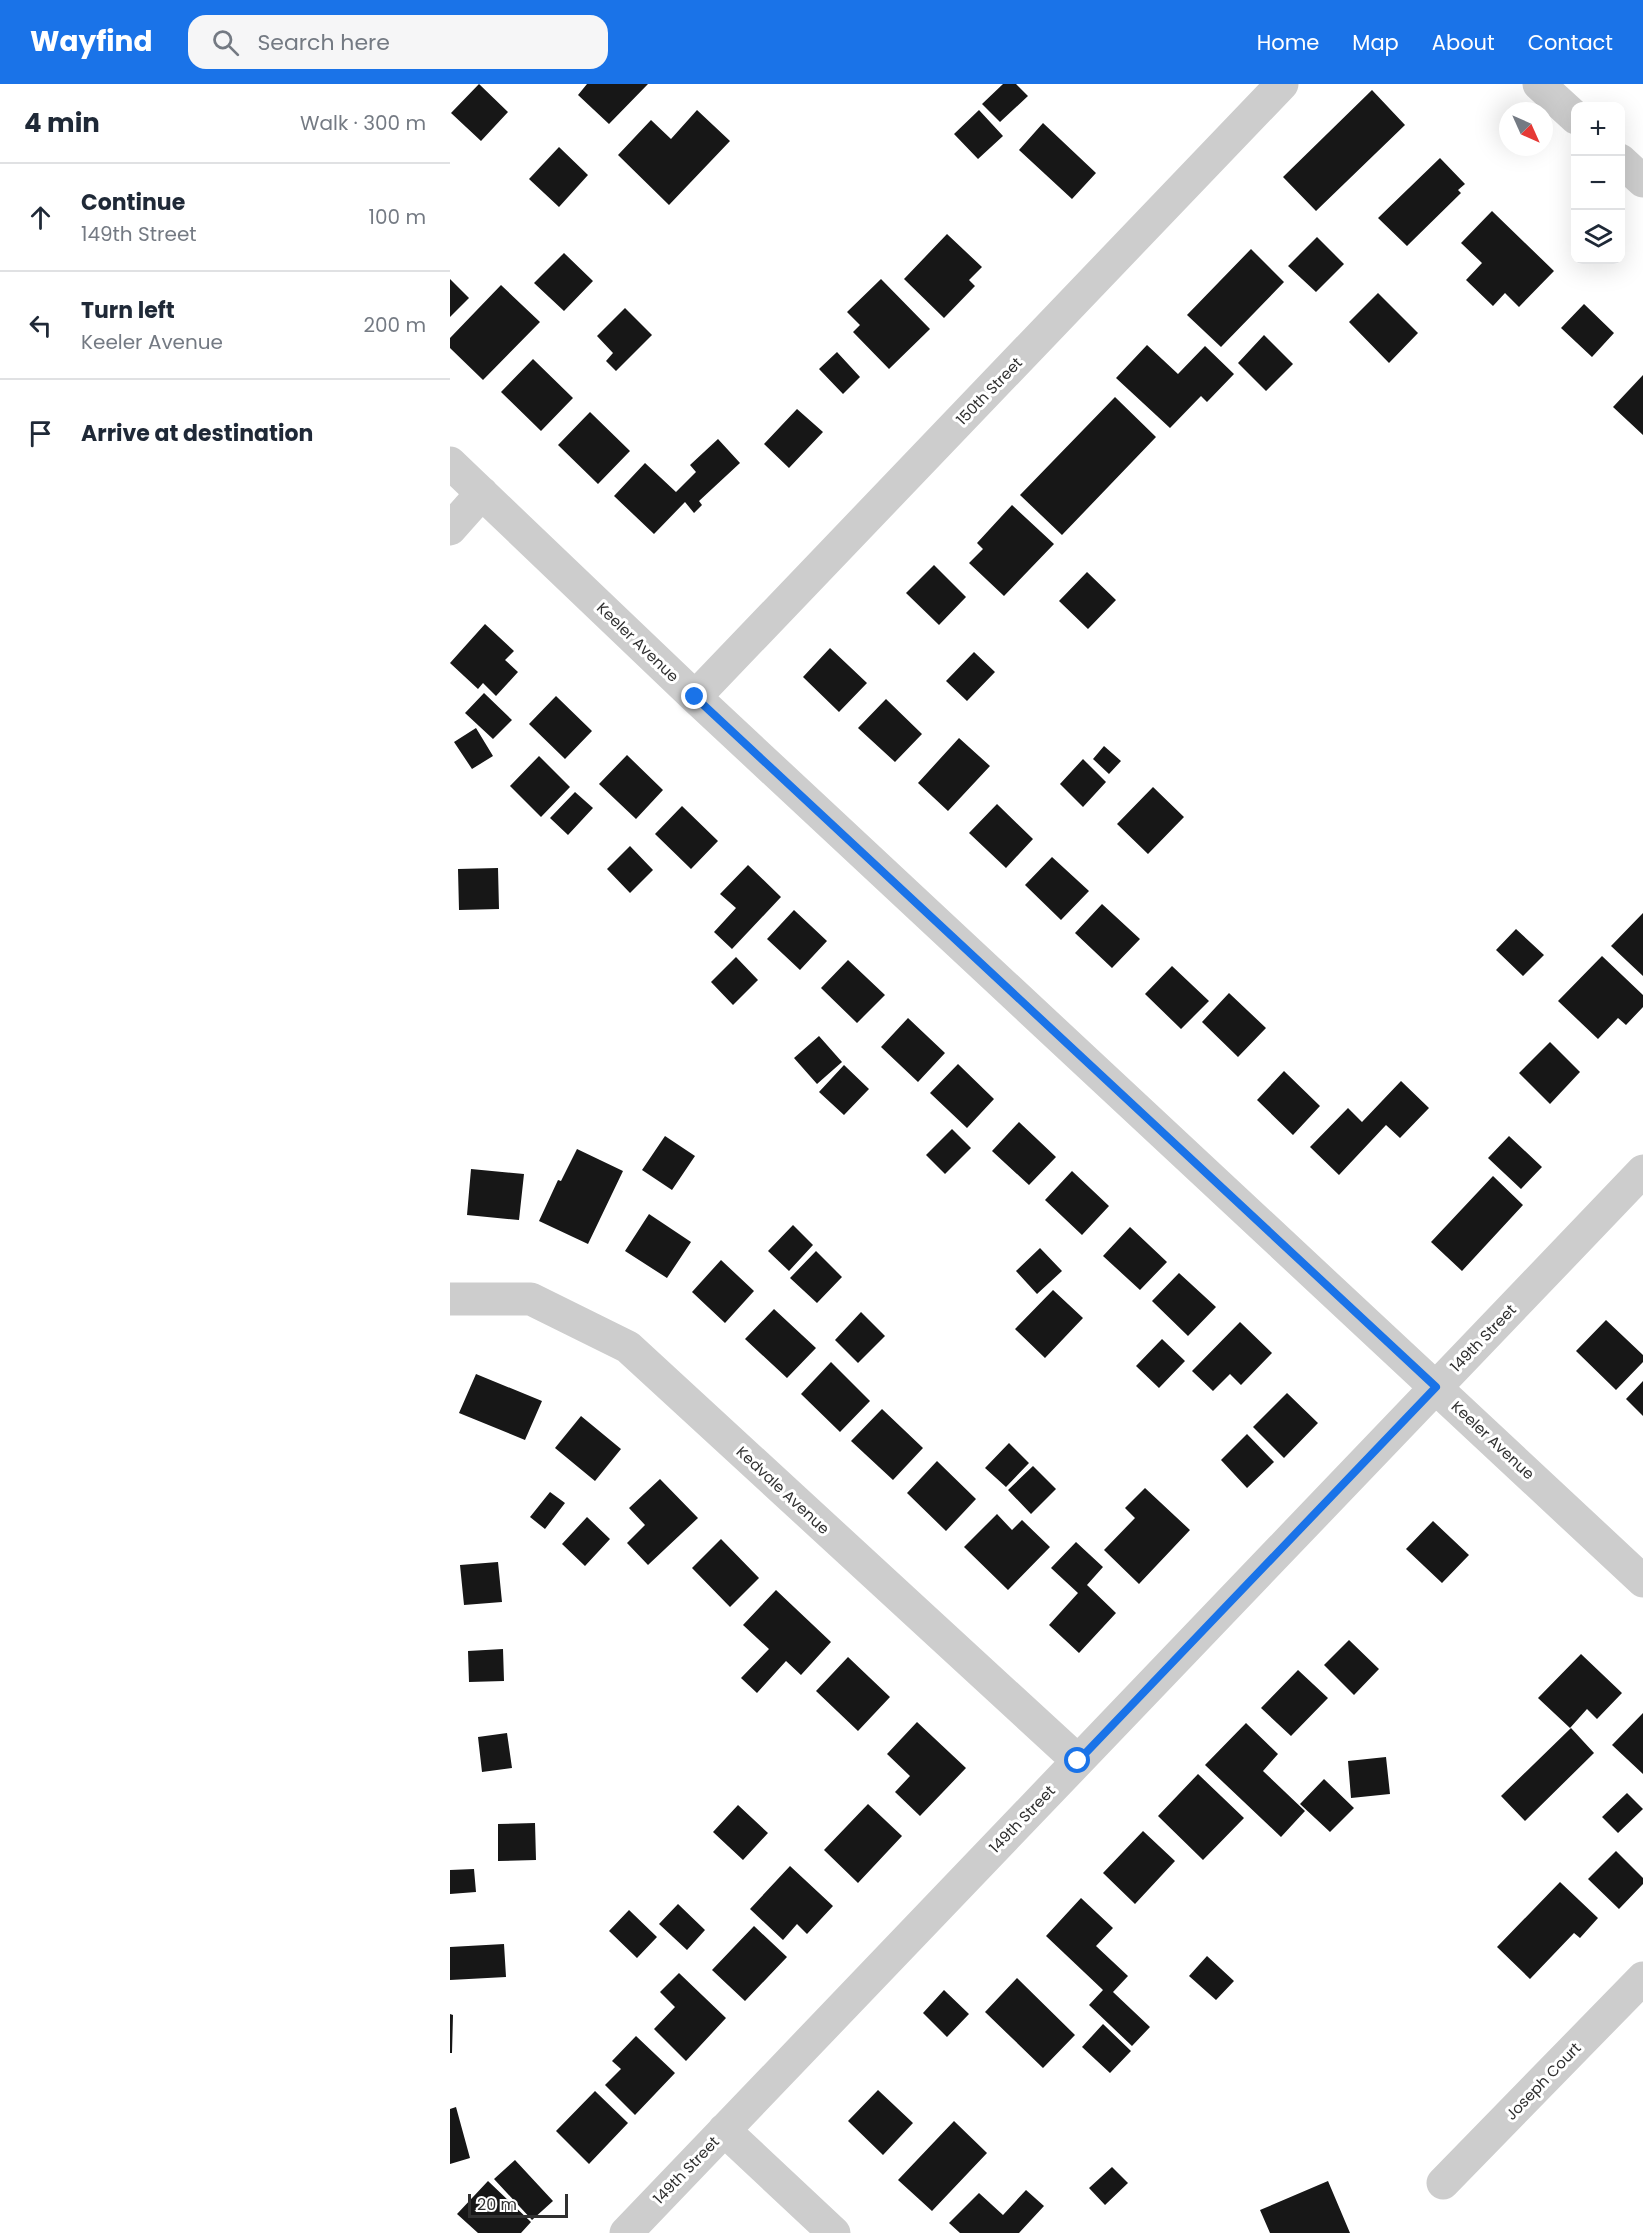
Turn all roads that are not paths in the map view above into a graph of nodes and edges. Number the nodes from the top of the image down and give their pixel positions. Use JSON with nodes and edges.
{"nodes":[{"id":1,"x":1282,"y":84,"type":"edge"},
{"id":2,"x":1539,"y":84,"type":"edge"},
{"id":3,"x":1571,"y":114,"type":"edge"},
{"id":4,"x":1625,"y":165,"type":"edge"},
{"id":5,"x":1643,"y":181,"type":"edge"},
{"id":6,"x":450,"y":463,"type":"edge"},
{"id":7,"x":482,"y":493,"type":"junction"},
{"id":8,"x":450,"y":529,"type":"edge"},
{"id":9,"x":695,"y":697,"type":"junction"},
{"id":10,"x":1643,"y":1171,"type":"edge"},
{"id":11,"x":450,"y":1299,"type":"edge"},
{"id":12,"x":1436,"y":1387,"type":"junction"},
{"id":13,"x":1643,"y":1581,"type":"edge"},
{"id":14,"x":1078,"y":1761,"type":"junction"},
{"id":15,"x":1643,"y":1978,"type":"edge"},
{"id":16,"x":724,"y":2130,"type":"junction"},
{"id":17,"x":1443,"y":2183,"type":"dead end"},
{"id":18,"x":626,"y":2233,"type":"edge"},
{"id":19,"x":834,"y":2233,"type":"edge"}],
"edges":[{"from":1,"to":9,"type":"street","name":"150th Street"},
{"from":2,"to":3,"type":"street"},
{"from":4,"to":5,"type":"street"},
{"from":6,"to":7,"type":"street","name":"Keeler Avenue"},
{"from":7,"to":8,"type":"street"},
{"from":7,"to":9,"type":"street","name":"Keeler Avenue"},
{"from":9,"to":12,"type":"street","name":"Keeler Avenue"},
{"from":10,"to":12,"type":"street","name":"149th Street"},
{"from":11,"to":14,"type":"street","name":"Kedvale Avenue"},
{"from":12,"to":13,"type":"street","name":"Keeler Avenue"},
{"from":12,"to":14,"type":"street","name":"149th Street"},
{"from":14,"to":16,"type":"street","name":"149th Street"},
{"from":15,"to":17,"type":"street","name":"Joseph Court"},
{"from":16,"to":18,"type":"street","name":"149th Street"},
{"from":16,"to":19,"type":"street"}]}
